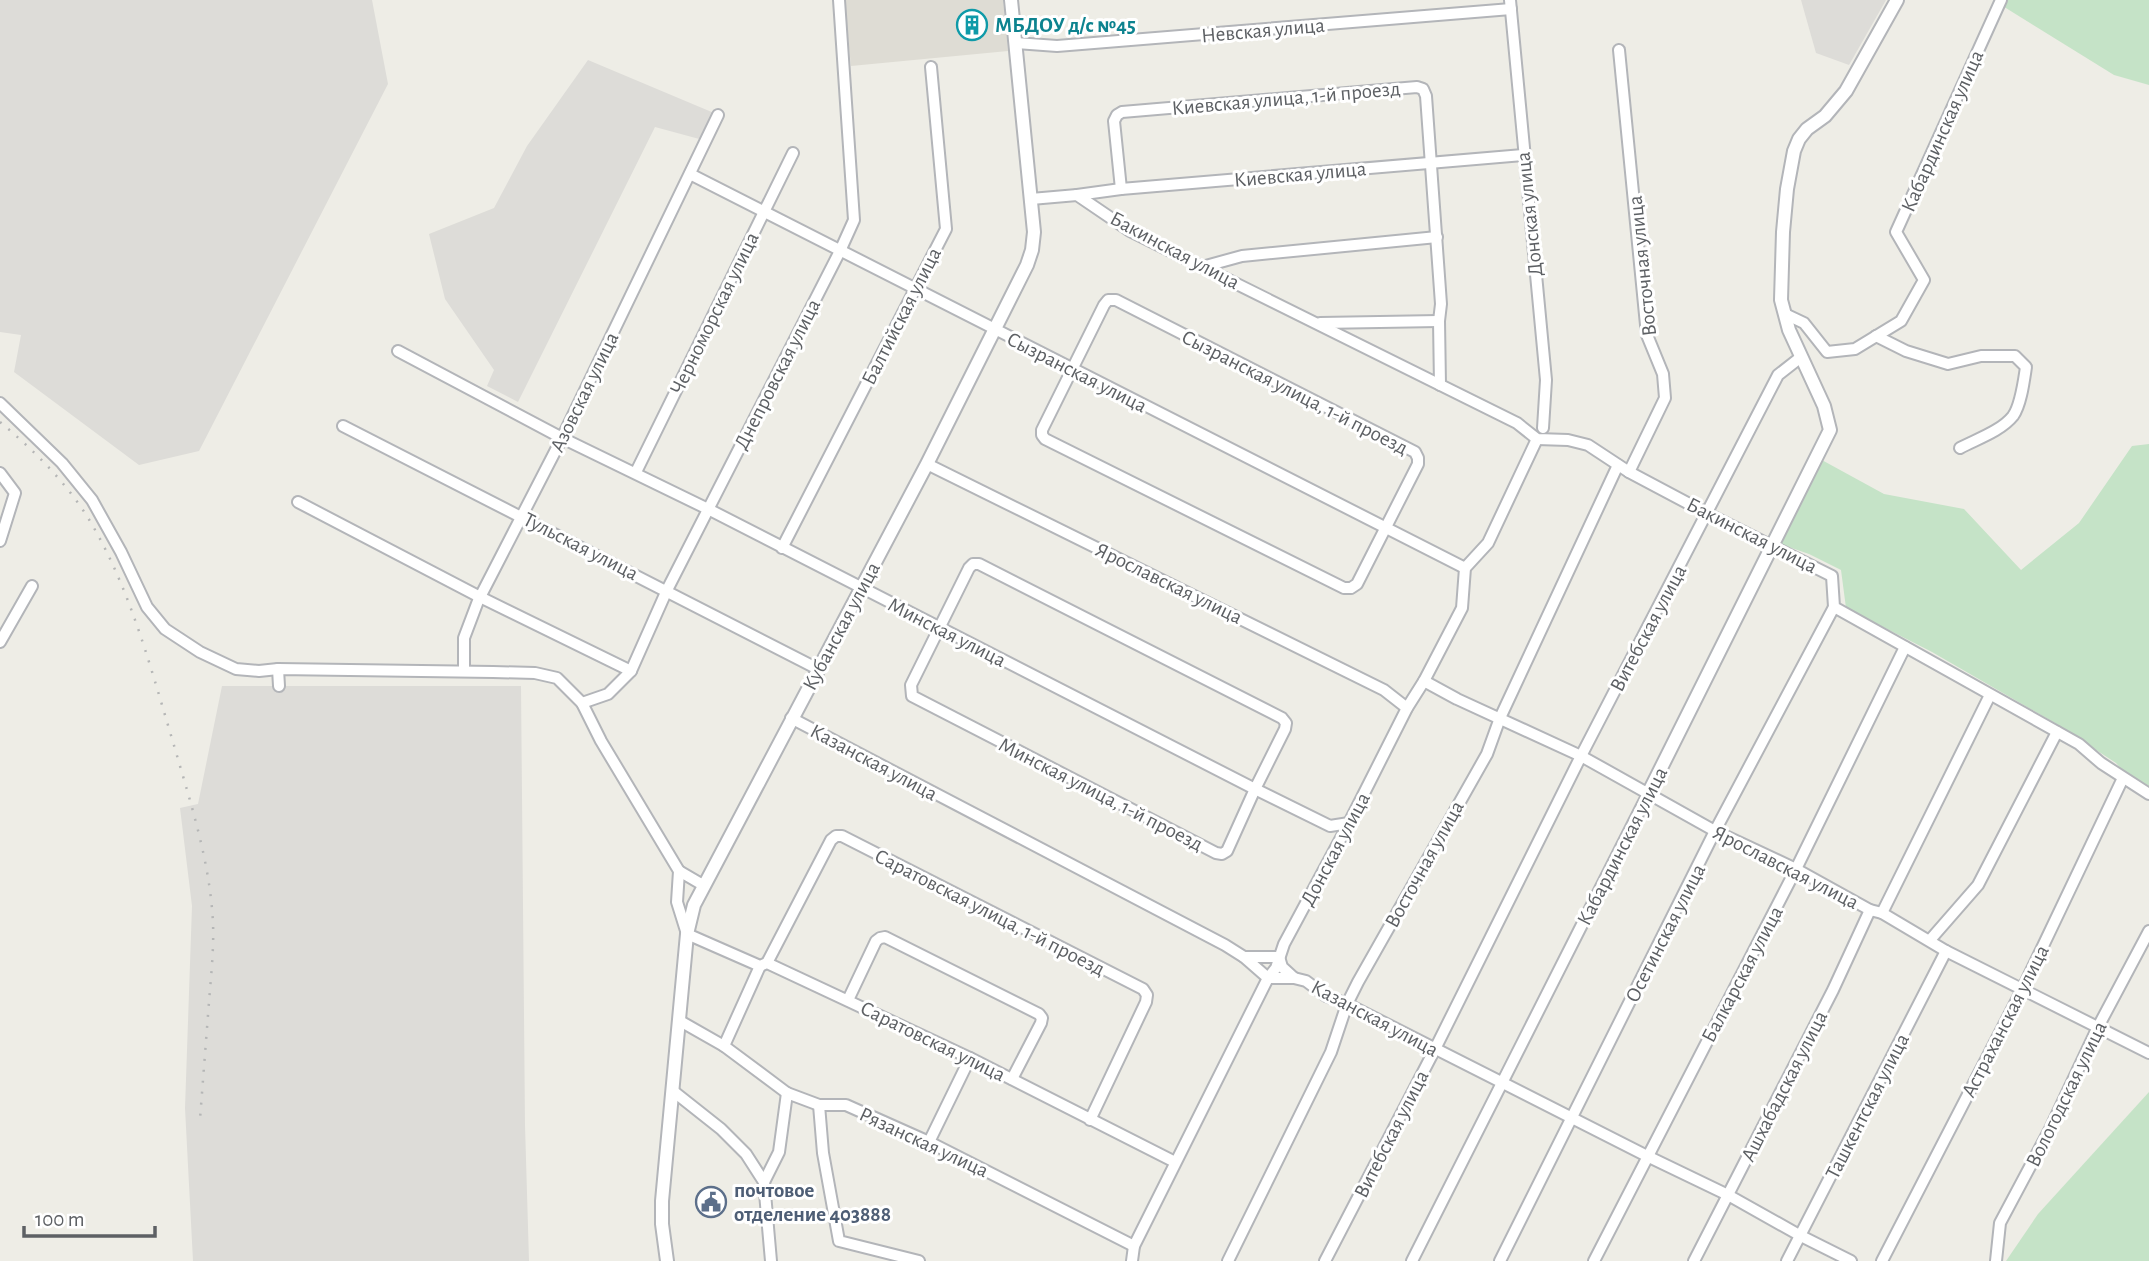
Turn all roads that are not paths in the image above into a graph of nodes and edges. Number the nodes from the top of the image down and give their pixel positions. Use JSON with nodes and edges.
{"nodes":[{"id":1,"x":839,"y":0,"type":"edge"},
{"id":2,"x":1011,"y":0,"type":"edge"},
{"id":3,"x":1897,"y":0,"type":"edge"},
{"id":4,"x":2001,"y":0,"type":"edge"},
{"id":5,"x":1510,"y":5,"type":"edge"},
{"id":6,"x":1015,"y":43,"type":"junction"},
{"id":7,"x":1619,"y":50,"type":"dead end"},
{"id":8,"x":931,"y":67,"type":"dead end"},
{"id":9,"x":718,"y":115,"type":"dead end"},
{"id":10,"x":793,"y":153,"type":"dead end"},
{"id":11,"x":1523,"y":155,"type":"junction"},
{"id":12,"x":1432,"y":163,"type":"junction"},
{"id":13,"x":690,"y":174,"type":"junction"},
{"id":14,"x":1121,"y":189,"type":"junction"},
{"id":15,"x":1077,"y":195,"type":"junction"},
{"id":16,"x":1031,"y":199,"type":"junction"},
{"id":17,"x":765,"y":211,"type":"junction"},
{"id":18,"x":1437,"y":237,"type":"junction"},
{"id":19,"x":840,"y":251,"type":"junction"},
{"id":20,"x":1202,"y":267,"type":"junction"},
{"id":21,"x":915,"y":290,"type":"junction"},
{"id":22,"x":1785,"y":314,"type":"junction"},
{"id":23,"x":1439,"y":321,"type":"junction"},
{"id":24,"x":1317,"y":323,"type":"junction"},
{"id":25,"x":994,"y":330,"type":"junction"},
{"id":26,"x":1875,"y":336,"type":"junction"},
{"id":27,"x":398,"y":351,"type":"dead end"},
{"id":28,"x":1801,"y":357,"type":"junction"},
{"id":29,"x":1072,"y":370,"type":"junction"},
{"id":30,"x":1440,"y":385,"type":"junction"},
{"id":31,"x":0,"y":403,"type":"edge"},
{"id":32,"x":1517,"y":424,"type":"junction"},
{"id":33,"x":344,"y":426,"type":"dead end"},
{"id":34,"x":1543,"y":428,"type":"junction"},
{"id":35,"x":562,"y":438,"type":"junction"},
{"id":36,"x":1543,"y":440,"type":"junction"},
{"id":37,"x":1960,"y":448,"type":"dead end"},
{"id":38,"x":927,"y":464,"type":"junction"},
{"id":39,"x":1618,"y":465,"type":"junction"},
{"id":40,"x":636,"y":472,"type":"junction"},
{"id":41,"x":1629,"y":472,"type":"junction"},
{"id":42,"x":0,"y":473,"type":"edge"},
{"id":43,"x":298,"y":502,"type":"dead end"},
{"id":44,"x":708,"y":509,"type":"junction"},
{"id":45,"x":1708,"y":514,"type":"junction"},
{"id":46,"x":522,"y":516,"type":"junction"},
{"id":47,"x":1387,"y":528,"type":"junction"},
{"id":48,"x":0,"y":541,"type":"edge"},
{"id":49,"x":1773,"y":547,"type":"junction"},
{"id":50,"x":782,"y":548,"type":"junction"},
{"id":51,"x":1465,"y":568,"type":"junction"},
{"id":52,"x":32,"y":586,"type":"dead end"},
{"id":53,"x":861,"y":588,"type":"junction"},
{"id":54,"x":667,"y":590,"type":"junction"},
{"id":55,"x":480,"y":597,"type":"junction"},
{"id":56,"x":1834,"y":607,"type":"junction"},
{"id":57,"x":938,"y":627,"type":"junction"},
{"id":58,"x":0,"y":642,"type":"edge"},
{"id":59,"x":1905,"y":648,"type":"junction"},
{"id":60,"x":818,"y":668,"type":"junction"},
{"id":61,"x":278,"y":669,"type":"junction"},
{"id":62,"x":464,"y":671,"type":"junction"},
{"id":63,"x":631,"y":671,"type":"junction"},
{"id":64,"x":1424,"y":681,"type":"junction"},
{"id":65,"x":279,"y":686,"type":"dead end"},
{"id":66,"x":1990,"y":695,"type":"junction"},
{"id":67,"x":582,"y":703,"type":"junction"},
{"id":68,"x":1407,"y":708,"type":"junction"},
{"id":69,"x":791,"y":718,"type":"junction"},
{"id":70,"x":1500,"y":718,"type":"junction"},
{"id":71,"x":2057,"y":732,"type":"junction"},
{"id":72,"x":1581,"y":756,"type":"junction"},
{"id":73,"x":2123,"y":778,"type":"junction"},
{"id":74,"x":1255,"y":789,"type":"junction"},
{"id":75,"x":1648,"y":794,"type":"junction"},
{"id":76,"x":2149,"y":794,"type":"edge"},
{"id":77,"x":1349,"y":823,"type":"junction"},
{"id":78,"x":1715,"y":831,"type":"junction"},
{"id":79,"x":1796,"y":869,"type":"junction"},
{"id":80,"x":679,"y":871,"type":"junction"},
{"id":81,"x":704,"y":885,"type":"junction"},
{"id":82,"x":1870,"y":909,"type":"junction"},
{"id":83,"x":1882,"y":913,"type":"junction"},
{"id":84,"x":2149,"y":931,"type":"edge"},
{"id":85,"x":687,"y":934,"type":"junction"},
{"id":86,"x":1930,"y":940,"type":"junction"},
{"id":87,"x":1947,"y":951,"type":"junction"},
{"id":88,"x":1244,"y":957,"type":"junction"},
{"id":89,"x":1279,"y":957,"type":"junction"},
{"id":90,"x":764,"y":964,"type":"junction"},
{"id":91,"x":1268,"y":978,"type":"junction"},
{"id":92,"x":1294,"y":978,"type":"junction"},
{"id":93,"x":2022,"y":990,"type":"junction"},
{"id":94,"x":848,"y":1000,"type":"junction"},
{"id":95,"x":1347,"y":1004,"type":"junction"},
{"id":96,"x":680,"y":1021,"type":"junction"},
{"id":97,"x":2098,"y":1027,"type":"junction"},
{"id":98,"x":724,"y":1045,"type":"junction"},
{"id":99,"x":1435,"y":1049,"type":"junction"},
{"id":100,"x":2149,"y":1053,"type":"edge"},
{"id":101,"x":970,"y":1058,"type":"junction"},
{"id":102,"x":1012,"y":1079,"type":"junction"},
{"id":103,"x":1502,"y":1082,"type":"junction"},
{"id":104,"x":673,"y":1091,"type":"junction"},
{"id":105,"x":787,"y":1093,"type":"junction"},
{"id":106,"x":819,"y":1105,"type":"junction"},
{"id":107,"x":1572,"y":1118,"type":"junction"},
{"id":108,"x":1090,"y":1120,"type":"junction"},
{"id":109,"x":929,"y":1142,"type":"junction"},
{"id":110,"x":1647,"y":1156,"type":"junction"},
{"id":111,"x":1175,"y":1162,"type":"junction"},
{"id":112,"x":764,"y":1182,"type":"junction"},
{"id":113,"x":1728,"y":1195,"type":"junction"},
{"id":114,"x":1801,"y":1236,"type":"junction"},
{"id":115,"x":1134,"y":1246,"type":"junction"},
{"id":116,"x":667,"y":1261,"type":"edge"},
{"id":117,"x":771,"y":1261,"type":"edge"},
{"id":118,"x":919,"y":1261,"type":"edge"},
{"id":119,"x":1132,"y":1261,"type":"edge"},
{"id":120,"x":1228,"y":1261,"type":"edge"},
{"id":121,"x":1325,"y":1261,"type":"edge"},
{"id":122,"x":1412,"y":1261,"type":"edge"},
{"id":123,"x":1500,"y":1261,"type":"edge"},
{"id":124,"x":1594,"y":1261,"type":"edge"},
{"id":125,"x":1694,"y":1261,"type":"edge"},
{"id":126,"x":1787,"y":1261,"type":"edge"},
{"id":127,"x":1851,"y":1261,"type":"edge"},
{"id":128,"x":1882,"y":1261,"type":"edge"},
{"id":129,"x":1996,"y":1261,"type":"edge"}],
"edges":[{"from":1,"to":19,"type":"street","name":"Днепровская улица"},
{"from":2,"to":6,"type":"street","name":"Кубанская улица"},
{"from":3,"to":22,"type":"street"},
{"from":4,"to":26,"type":"street","name":"Кабардинская улица"},
{"from":5,"to":6,"type":"street","name":"Невская улица"},
{"from":5,"to":11,"type":"street","name":"Донская улица"},
{"from":6,"to":16,"type":"street","name":"Кубанская улица"},
{"from":7,"to":41,"type":"street","name":"Восточная улица"},
{"from":8,"to":21,"type":"street","name":"Балтийская улица"},
{"from":9,"to":13,"type":"street","name":"Азовская улица"},
{"from":10,"to":17,"type":"street","name":"Черноморская улица"},
{"from":11,"to":12,"type":"street","name":"Киевская улица"},
{"from":11,"to":34,"type":"street","name":"Донская улица"},
{"from":12,"to":14,"type":"street","name":"Киевская улица"},
{"from":12,"to":14,"type":"street","name":"Киевская улица, 1-й проезд"},
{"from":12,"to":18,"type":"street","name":"Киевская улица, 1-й проезд"},
{"from":13,"to":17,"type":"street","name":"Сызранская улица"},
{"from":13,"to":35,"type":"street","name":"Азовская улица"},
{"from":14,"to":15,"type":"street","name":"Киевская улица"},
{"from":15,"to":16,"type":"street"},
{"from":15,"to":20,"type":"street","name":"Бакинская улица"},
{"from":16,"to":25,"type":"street","name":"Кубанская улица"},
{"from":17,"to":19,"type":"street","name":"Сызранская улица"},
{"from":17,"to":40,"type":"street","name":"Черноморская улица"},
{"from":18,"to":20,"type":"street"},
{"from":18,"to":23,"type":"street","name":"Киевская улица, 1-й проезд"},
{"from":19,"to":21,"type":"street","name":"Сызранская улица"},
{"from":19,"to":44,"type":"street","name":"Днепровская улица"},
{"from":20,"to":24,"type":"street","name":"Бакинская улица"},
{"from":21,"to":25,"type":"street","name":"Сызранская улица"},
{"from":21,"to":50,"type":"street","name":"Балтийская улица"},
{"from":22,"to":26,"type":"street","name":"Кабардинская улица"},
{"from":22,"to":28,"type":"street"},
{"from":23,"to":24,"type":"street","name":"Бакинская улица"},
{"from":23,"to":30,"type":"street","name":"Киевская улица, 1-й проезд"},
{"from":24,"to":30,"type":"street","name":"Бакинская улица"},
{"from":25,"to":29,"type":"street","name":"Сызранская улица"},
{"from":25,"to":38,"type":"street","name":"Кубанская улица"},
{"from":26,"to":37,"type":"street"},
{"from":27,"to":35,"type":"street","name":"Минская улица"},
{"from":28,"to":45,"type":"street","name":"Витебская улица"},
{"from":28,"to":49,"type":"street","name":"Кабардинская улица"},
{"from":29,"to":47,"type":"street","name":"Сызранская улица"},
{"from":29,"to":47,"type":"street","name":"Сызранская улица, 1-й проезд"},
{"from":29,"to":47,"type":"street","name":"Сызранская улица, 1-й проезд"},
{"from":30,"to":32,"type":"street","name":"Бакинская улица"},
{"from":31,"to":61,"type":"street"},
{"from":32,"to":34,"type":"street"},
{"from":32,"to":36,"type":"street","name":"Бакинская улица"},
{"from":33,"to":46,"type":"street","name":"Тульская улица"},
{"from":34,"to":36,"type":"street"},
{"from":35,"to":40,"type":"street","name":"Минская улица"},
{"from":35,"to":46,"type":"street","name":"Азовская улица"},
{"from":36,"to":39,"type":"street","name":"Бакинская улица"},
{"from":36,"to":51,"type":"street"},
{"from":38,"to":53,"type":"street","name":"Кубанская улица"},
{"from":38,"to":68,"type":"street","name":"Ярославская улица"},
{"from":39,"to":41,"type":"street","name":"Бакинская улица"},
{"from":39,"to":70,"type":"street","name":"Восточная улица"},
{"from":40,"to":44,"type":"street","name":"Минская улица"},
{"from":41,"to":45,"type":"street","name":"Бакинская улица"},
{"from":42,"to":48,"type":"street"},
{"from":43,"to":55,"type":"street"},
{"from":44,"to":50,"type":"street","name":"Минская улица"},
{"from":44,"to":54,"type":"street","name":"Днепровская улица"},
{"from":45,"to":49,"type":"street","name":"Бакинская улица"},
{"from":45,"to":72,"type":"street","name":"Витебская улица"},
{"from":46,"to":54,"type":"street","name":"Тульская улица"},
{"from":46,"to":55,"type":"street","name":"Азовская улица"},
{"from":47,"to":51,"type":"street","name":"Сызранская улица"},
{"from":49,"to":56,"type":"street","name":"Бакинская улица"},
{"from":49,"to":75,"type":"street","name":"Кабардинская улица"},
{"from":50,"to":53,"type":"street","name":"Минская улица"},
{"from":51,"to":64,"type":"street","name":"Донская улица"},
{"from":52,"to":58,"type":"street"},
{"from":53,"to":57,"type":"street","name":"Минская улица"},
{"from":53,"to":60,"type":"street","name":"Кубанская улица"},
{"from":54,"to":60,"type":"street","name":"Тульская улица"},
{"from":54,"to":63,"type":"street","name":"Днепровская улица"},
{"from":55,"to":62,"type":"street","name":"Азовская улица"},
{"from":55,"to":63,"type":"street"},
{"from":56,"to":59,"type":"street"},
{"from":56,"to":78,"type":"street","name":"Осетинская улица"},
{"from":57,"to":74,"type":"street","name":"Минская улица"},
{"from":57,"to":74,"type":"street","name":"Минская улица, 1-й проезд"},
{"from":57,"to":74,"type":"street","name":"Минская улица, 1-й проезд"},
{"from":59,"to":66,"type":"street"},
{"from":59,"to":79,"type":"street","name":"Балкарская улица"},
{"from":60,"to":69,"type":"street","name":"Кубанская улица"},
{"from":61,"to":62,"type":"street"},
{"from":61,"to":65,"type":"street"},
{"from":62,"to":67,"type":"street"},
{"from":63,"to":67,"type":"street","name":"Днепровская улица"},
{"from":64,"to":68,"type":"street","name":"Донская улица"},
{"from":64,"to":70,"type":"street","name":"Ярославская улица"},
{"from":66,"to":71,"type":"street"},
{"from":66,"to":83,"type":"street"},
{"from":67,"to":80,"type":"street"},
{"from":68,"to":77,"type":"street","name":"Донская улица"},
{"from":69,"to":81,"type":"street","name":"Кубанская улица"},
{"from":69,"to":88,"type":"street","name":"Казанская улица"},
{"from":70,"to":72,"type":"street","name":"Ярославская улица"},
{"from":70,"to":95,"type":"street","name":"Восточная улица"},
{"from":71,"to":73,"type":"street"},
{"from":71,"to":86,"type":"street"},
{"from":72,"to":75,"type":"street","name":"Ярославская улица"},
{"from":72,"to":99,"type":"street","name":"Витебская улица"},
{"from":73,"to":76,"type":"street"},
{"from":73,"to":93,"type":"street","name":"Астраханская улица"},
{"from":74,"to":77,"type":"street","name":"Минская улица"},
{"from":75,"to":78,"type":"street","name":"Ярославская улица"},
{"from":75,"to":103,"type":"street","name":"Кабардинская улица"},
{"from":77,"to":89,"type":"street","name":"Донская улица"},
{"from":78,"to":79,"type":"street","name":"Ярославская улица"},
{"from":78,"to":107,"type":"street","name":"Осетинская улица"},
{"from":79,"to":82,"type":"street","name":"Ярославская улица"},
{"from":79,"to":110,"type":"street","name":"Балкарская улица"},
{"from":80,"to":81,"type":"street"},
{"from":80,"to":85,"type":"street"},
{"from":81,"to":85,"type":"street","name":"Кубанская улица"},
{"from":82,"to":83,"type":"street","name":"Ярославская улица"},
{"from":82,"to":113,"type":"street","name":"Ашхабадская улица"},
{"from":83,"to":86,"type":"street","name":"Ярославская улица"},
{"from":84,"to":97,"type":"street","name":"Вологодская улица"},
{"from":85,"to":90,"type":"street","name":"Саратовская улица"},
{"from":85,"to":96,"type":"street","name":"Кубанская улица"},
{"from":86,"to":87,"type":"street","name":"Ярославская улица"},
{"from":87,"to":93,"type":"street","name":"Ярославская улица"},
{"from":87,"to":114,"type":"street","name":"Ташкентская улица"},
{"from":88,"to":89,"type":"street"},
{"from":88,"to":91,"type":"street","name":"Казанская улица"},
{"from":89,"to":91,"type":"street","name":"Донская улица"},
{"from":89,"to":92,"type":"street"},
{"from":90,"to":94,"type":"street","name":"Саратовская улица"},
{"from":90,"to":98,"type":"street"},
{"from":90,"to":108,"type":"street","name":"Саратовская улица, 1-й проезд"},
{"from":91,"to":92,"type":"street","name":"Казанская улица"},
{"from":91,"to":111,"type":"street","name":"Донская улица"},
{"from":92,"to":95,"type":"street","name":"Казанская улица"},
{"from":93,"to":97,"type":"street","name":"Ярославская улица"},
{"from":93,"to":128,"type":"street","name":"Астраханская улица"},
{"from":94,"to":101,"type":"street","name":"Саратовская улица"},
{"from":94,"to":102,"type":"street"},
{"from":95,"to":99,"type":"street","name":"Казанская улица"},
{"from":95,"to":120,"type":"street","name":"Восточная улица"},
{"from":96,"to":98,"type":"street","name":"Рязанская улица"},
{"from":96,"to":104,"type":"street","name":"Кубанская улица"},
{"from":97,"to":100,"type":"street","name":"Ярославская улица"},
{"from":97,"to":129,"type":"street","name":"Вологодская улица"},
{"from":98,"to":105,"type":"street","name":"Рязанская улица"},
{"from":99,"to":103,"type":"street","name":"Казанская улица"},
{"from":99,"to":121,"type":"street","name":"Витебская улица"},
{"from":101,"to":102,"type":"street","name":"Саратовская улица"},
{"from":101,"to":109,"type":"street"},
{"from":102,"to":108,"type":"street","name":"Саратовская улица"},
{"from":103,"to":107,"type":"street","name":"Казанская улица"},
{"from":103,"to":122,"type":"street","name":"Кабардинская улица"},
{"from":104,"to":112,"type":"street"},
{"from":104,"to":116,"type":"street","name":"Кубанская улица"},
{"from":105,"to":106,"type":"street","name":"Рязанская улица"},
{"from":105,"to":112,"type":"street"},
{"from":106,"to":109,"type":"street","name":"Рязанская улица"},
{"from":106,"to":118,"type":"street"},
{"from":107,"to":110,"type":"street","name":"Казанская улица"},
{"from":107,"to":123,"type":"street","name":"Осетинская улица"},
{"from":108,"to":111,"type":"street","name":"Саратовская улица"},
{"from":109,"to":115,"type":"street","name":"Рязанская улица"},
{"from":110,"to":113,"type":"street","name":"Казанская улица"},
{"from":110,"to":124,"type":"street","name":"Балкарская улица"},
{"from":111,"to":115,"type":"street","name":"Донская улица"},
{"from":112,"to":117,"type":"street"},
{"from":113,"to":114,"type":"street","name":"Казанская улица"},
{"from":113,"to":125,"type":"street","name":"Ашхабадская улица"},
{"from":114,"to":126,"type":"street","name":"Ташкентская улица"},
{"from":114,"to":127,"type":"street","name":"Казанская улица"},
{"from":115,"to":119,"type":"street","name":"Донская улица"}]}
